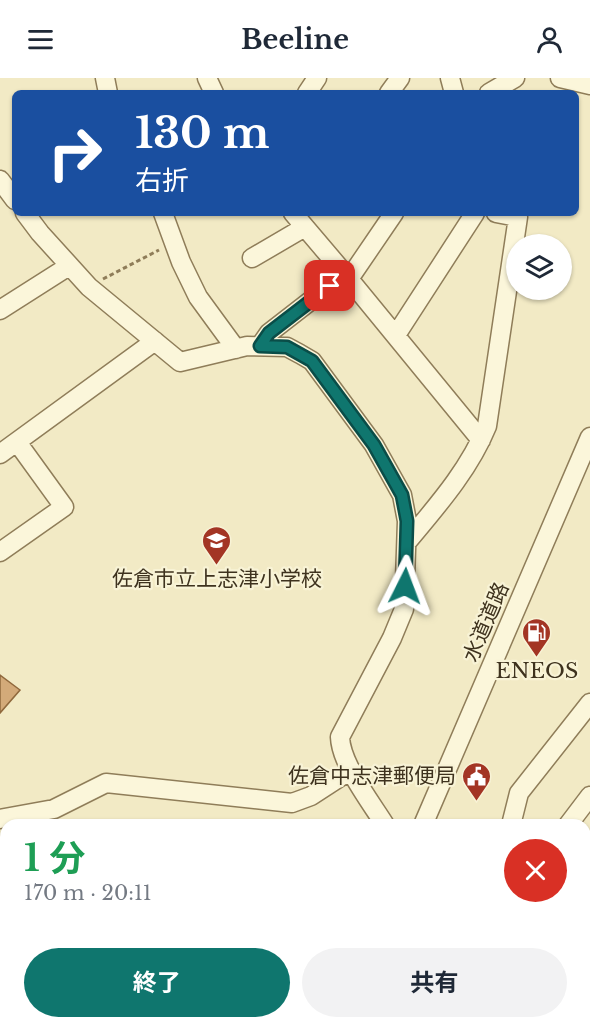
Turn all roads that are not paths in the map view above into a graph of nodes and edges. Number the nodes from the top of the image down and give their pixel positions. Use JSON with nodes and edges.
{"nodes":[{"id":1,"x":515,"y":78,"type":"edge"},
{"id":2,"x":560,"y":78,"type":"edge"},
{"id":3,"x":590,"y":85,"type":"edge"},
{"id":4,"x":494,"y":90,"type":"edge"},
{"id":5,"x":0,"y":180,"type":"edge"},
{"id":6,"x":12,"y":196,"type":"edge"},
{"id":7,"x":27,"y":216,"type":"edge"},
{"id":8,"x":164,"y":216,"type":"edge"},
{"id":9,"x":392,"y":216,"type":"edge"},
{"id":10,"x":473,"y":216,"type":"edge"},
{"id":11,"x":517,"y":216,"type":"edge"},
{"id":12,"x":301,"y":219,"type":"edge"},
{"id":13,"x":252,"y":258,"type":"dead end"},
{"id":14,"x":69,"y":266,"type":"junction"},
{"id":15,"x":347,"y":277,"type":"junction"},
{"id":16,"x":0,"y":310,"type":"edge"},
{"id":17,"x":396,"y":335,"type":"junction"},
{"id":18,"x":155,"y":342,"type":"junction"},
{"id":19,"x":260,"y":346,"type":"junction"},
{"id":20,"x":236,"y":349,"type":"junction"},
{"id":21,"x":590,"y":437,"type":"edge"},
{"id":22,"x":481,"y":441,"type":"junction"},
{"id":23,"x":17,"y":442,"type":"junction"},
{"id":24,"x":0,"y":454,"type":"edge"},
{"id":25,"x":583,"y":472,"type":"edge"},
{"id":26,"x":407,"y":542,"type":"junction"},
{"id":27,"x":0,"y":552,"type":"edge"},
{"id":28,"x":590,"y":703,"type":"edge"},
{"id":29,"x":351,"y":770,"type":"junction"},
{"id":30,"x":590,"y":796,"type":"edge"},
{"id":31,"x":56,"y":817,"type":"edge"},
{"id":32,"x":0,"y":819,"type":"edge"},
{"id":33,"x":381,"y":819,"type":"edge"},
{"id":34,"x":426,"y":819,"type":"edge"},
{"id":35,"x":513,"y":819,"type":"edge"},
{"id":36,"x":573,"y":819,"type":"edge"}],
"edges":[{"from":1,"to":4,"type":"street"},
{"from":2,"to":3,"type":"street"},
{"from":5,"to":6,"type":"street"},
{"from":7,"to":14,"type":"street"},
{"from":8,"to":20,"type":"street"},
{"from":9,"to":15,"type":"street"},
{"from":10,"to":17,"type":"street"},
{"from":11,"to":22,"type":"street"},
{"from":12,"to":13,"type":"street"},
{"from":12,"to":15,"type":"street"},
{"from":14,"to":16,"type":"street"},
{"from":14,"to":18,"type":"street"},
{"from":15,"to":17,"type":"street"},
{"from":15,"to":19,"type":"street"},
{"from":17,"to":22,"type":"street"},
{"from":18,"to":20,"type":"street"},
{"from":18,"to":23,"type":"street"},
{"from":19,"to":20,"type":"street"},
{"from":19,"to":26,"type":"street"},
{"from":21,"to":25,"type":"street","name":"水道道路"},
{"from":22,"to":26,"type":"street"},
{"from":23,"to":24,"type":"street"},
{"from":23,"to":27,"type":"street"},
{"from":25,"to":34,"type":"street","name":"水道道路"},
{"from":26,"to":29,"type":"street"},
{"from":28,"to":35,"type":"street"},
{"from":29,"to":31,"type":"street"},
{"from":29,"to":33,"type":"street"},
{"from":30,"to":36,"type":"street"},
{"from":31,"to":32,"type":"street"}]}
